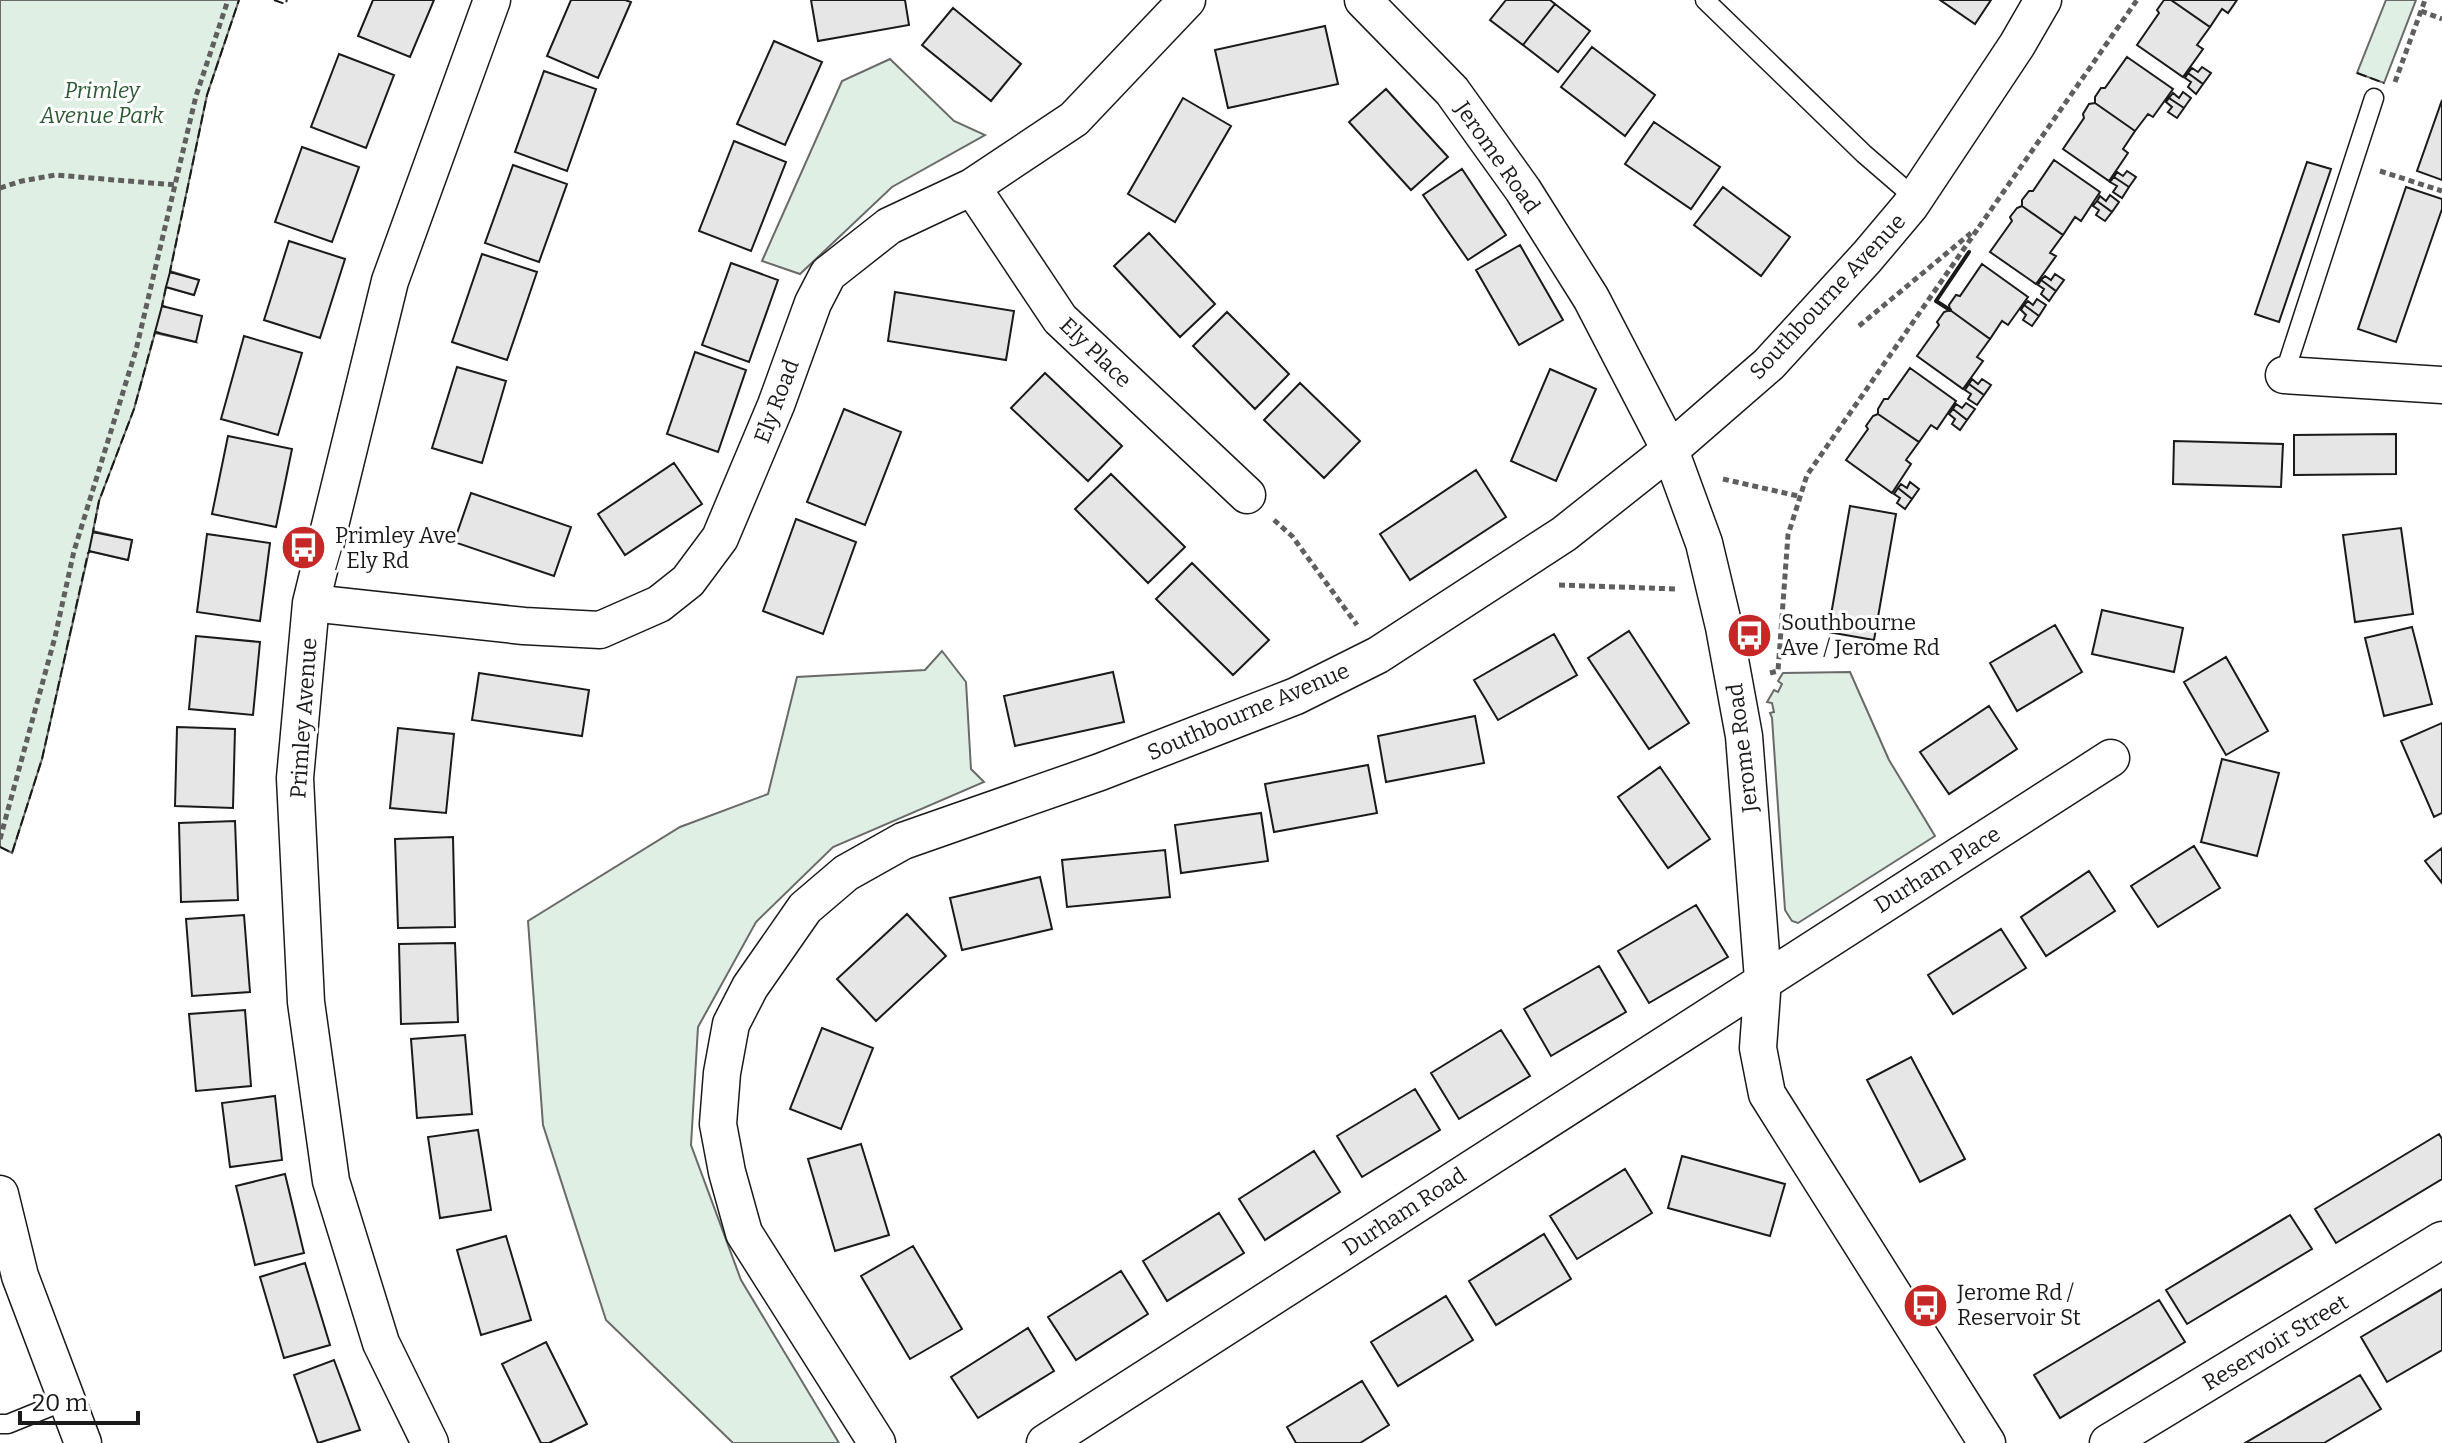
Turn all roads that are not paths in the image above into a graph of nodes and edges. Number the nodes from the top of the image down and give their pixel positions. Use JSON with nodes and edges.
{"nodes":[{"id":1,"x":492,"y":0,"type":"edge"},
{"id":2,"x":1187,"y":0,"type":"edge"},
{"id":3,"x":1363,"y":0,"type":"edge"},
{"id":4,"x":1705,"y":0,"type":"edge"},
{"id":5,"x":2043,"y":0,"type":"edge"},
{"id":6,"x":2374,"y":98,"type":"road end"},
{"id":7,"x":972,"y":187,"type":"junction"},
{"id":8,"x":1915,"y":198,"type":"junction"},
{"id":9,"x":2284,"y":375,"type":"joint"},
{"id":10,"x":2442,"y":385,"type":"edge"},
{"id":11,"x":1670,"y":450,"type":"junction"},
{"id":12,"x":1247,"y":495,"type":"road end"},
{"id":13,"x":311,"y":603,"type":"junction"},
{"id":14,"x":2111,"y":758,"type":"dead end"},
{"id":15,"x":1763,"y":979,"type":"junction"},
{"id":16,"x":0,"y":1194,"type":"edge"},
{"id":17,"x":2442,"y":1240,"type":"edge"},
{"id":18,"x":67,"y":1400,"type":"junction"},
{"id":19,"x":0,"y":1424,"type":"edge"},
{"id":20,"x":83,"y":1443,"type":"edge"},
{"id":21,"x":430,"y":1443,"type":"edge"},
{"id":22,"x":877,"y":1443,"type":"edge"},
{"id":23,"x":1045,"y":1443,"type":"edge"},
{"id":24,"x":1987,"y":1443,"type":"edge"},
{"id":25,"x":2108,"y":1443,"type":"edge"}],
"edges":[{"from":1,"to":13,"type":"street","name":"Primley Avenue"},
{"from":2,"to":7,"type":"street","name":"Ely Road"},
{"from":3,"to":11,"type":"street","name":"Jerome Road"},
{"from":4,"to":8,"type":"lane"},
{"from":5,"to":8,"type":"street","name":"Southbourne Avenue"},
{"from":6,"to":9,"type":"lane"},
{"from":7,"to":12,"type":"street","name":"Ely Place"},
{"from":7,"to":13,"type":"street","name":"Ely Road"},
{"from":8,"to":11,"type":"street","name":"Southbourne Avenue"},
{"from":9,"to":10,"type":"street"},
{"from":11,"to":15,"type":"street","name":"Jerome Road"},
{"from":11,"to":22,"type":"street","name":"Southbourne Avenue"},
{"from":13,"to":21,"type":"street","name":"Primley Avenue"},
{"from":14,"to":15,"type":"street","name":"Durham Place"},
{"from":15,"to":23,"type":"street","name":"Durham Road"},
{"from":15,"to":24,"type":"street","name":"Jerome Road"},
{"from":16,"to":18,"type":"street"},
{"from":17,"to":25,"type":"street","name":"Reservoir Street"},
{"from":18,"to":19,"type":"lane"},
{"from":18,"to":20,"type":"street"}]}
